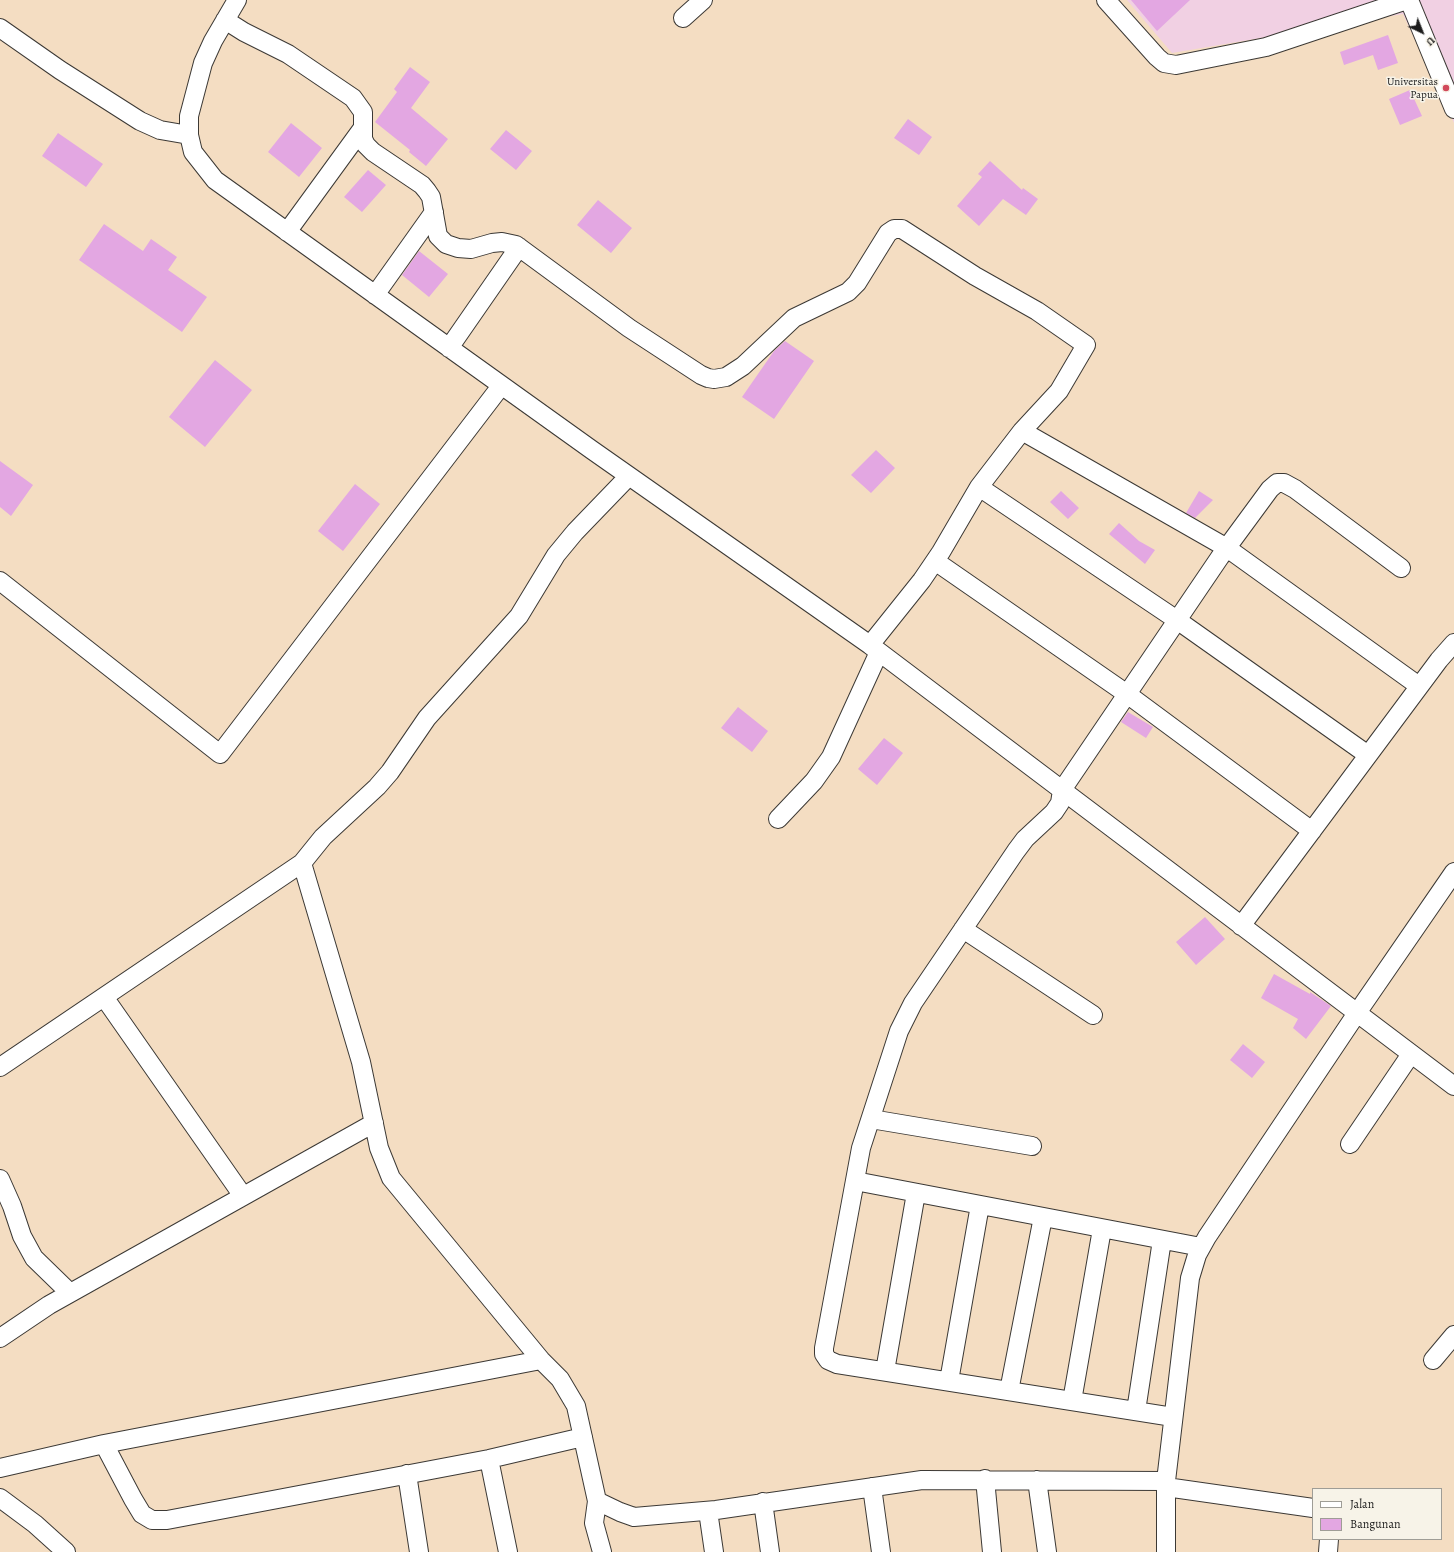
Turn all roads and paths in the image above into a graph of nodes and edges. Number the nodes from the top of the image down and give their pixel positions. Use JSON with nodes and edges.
{"nodes":[{"id":1,"x":236,"y":0,"type":"edge"},
{"id":2,"x":703,"y":0,"type":"edge"},
{"id":3,"x":1106,"y":0,"type":"edge"},
{"id":4,"x":1408,"y":0,"type":"edge"},
{"id":5,"x":684,"y":18,"type":"dead end"},
{"id":6,"x":225,"y":20,"type":"junction"},
{"id":7,"x":0,"y":28,"type":"edge"},
{"id":8,"x":1454,"y":109,"type":"edge"},
{"id":9,"x":362,"y":129,"type":"junction"},
{"id":10,"x":189,"y":135,"type":"junction"},
{"id":11,"x":434,"y":212,"type":"junction"},
{"id":12,"x":287,"y":232,"type":"junction"},
{"id":13,"x":519,"y":247,"type":"junction"},
{"id":14,"x":374,"y":294,"type":"junction"},
{"id":15,"x":449,"y":348,"type":"junction"},
{"id":16,"x":501,"y":386,"type":"junction"},
{"id":17,"x":1022,"y":431,"type":"junction"},
{"id":18,"x":629,"y":476,"type":"junction"},
{"id":19,"x":979,"y":486,"type":"junction"},
{"id":20,"x":1227,"y":548,"type":"junction"},
{"id":21,"x":935,"y":561,"type":"junction"},
{"id":22,"x":1401,"y":568,"type":"dead end"},
{"id":23,"x":0,"y":581,"type":"edge"},
{"id":24,"x":1177,"y":620,"type":"junction"},
{"id":25,"x":1454,"y":643,"type":"edge"},
{"id":26,"x":874,"y":649,"type":"junction"},
{"id":27,"x":1419,"y":686,"type":"junction"},
{"id":28,"x":1127,"y":694,"type":"junction"},
{"id":29,"x":1368,"y":755,"type":"junction"},
{"id":30,"x":1062,"y":790,"type":"junction"},
{"id":31,"x":778,"y":819,"type":"dead end"},
{"id":32,"x":1312,"y":831,"type":"junction"},
{"id":33,"x":302,"y":863,"type":"junction"},
{"id":34,"x":1454,"y":872,"type":"edge"},
{"id":35,"x":1242,"y":926,"type":"junction"},
{"id":36,"x":963,"y":929,"type":"junction"},
{"id":37,"x":104,"y":997,"type":"junction"},
{"id":38,"x":1357,"y":1013,"type":"junction"},
{"id":39,"x":1093,"y":1014,"type":"dead end"},
{"id":40,"x":1411,"y":1054,"type":"junction"},
{"id":41,"x":0,"y":1067,"type":"edge"},
{"id":42,"x":1454,"y":1086,"type":"edge"},
{"id":43,"x":871,"y":1119,"type":"junction"},
{"id":44,"x":374,"y":1123,"type":"junction"},
{"id":45,"x":1350,"y":1144,"type":"dead end"},
{"id":46,"x":1032,"y":1146,"type":"dead end"},
{"id":47,"x":0,"y":1179,"type":"edge"},
{"id":48,"x":855,"y":1181,"type":"junction"},
{"id":49,"x":916,"y":1193,"type":"junction"},
{"id":50,"x":243,"y":1196,"type":"junction"},
{"id":51,"x":980,"y":1205,"type":"junction"},
{"id":52,"x":1043,"y":1217,"type":"junction"},
{"id":53,"x":1102,"y":1229,"type":"junction"},
{"id":54,"x":1162,"y":1240,"type":"junction"},
{"id":55,"x":1201,"y":1247,"type":"junction"},
{"id":56,"x":70,"y":1293,"type":"junction"},
{"id":57,"x":1454,"y":1335,"type":"edge"},
{"id":58,"x":0,"y":1338,"type":"edge"},
{"id":59,"x":541,"y":1360,"type":"junction"},
{"id":60,"x":1433,"y":1360,"type":"dead end"},
{"id":61,"x":885,"y":1371,"type":"junction"},
{"id":62,"x":949,"y":1381,"type":"junction"},
{"id":63,"x":1009,"y":1391,"type":"junction"},
{"id":64,"x":1072,"y":1401,"type":"junction"},
{"id":65,"x":1136,"y":1411,"type":"junction"},
{"id":66,"x":1173,"y":1417,"type":"junction"},
{"id":67,"x":583,"y":1437,"type":"junction"},
{"id":68,"x":104,"y":1444,"type":"junction"},
{"id":69,"x":488,"y":1459,"type":"junction"},
{"id":70,"x":0,"y":1468,"type":"edge"},
{"id":71,"x":407,"y":1474,"type":"junction"},
{"id":72,"x":985,"y":1479,"type":"junction"},
{"id":73,"x":1037,"y":1480,"type":"junction"},
{"id":74,"x":1166,"y":1484,"type":"junction"},
{"id":75,"x":872,"y":1487,"type":"junction"},
{"id":76,"x":0,"y":1498,"type":"edge"},
{"id":77,"x":596,"y":1501,"type":"junction"},
{"id":78,"x":763,"y":1502,"type":"junction"},
{"id":79,"x":1312,"y":1508,"type":"edge"},
{"id":80,"x":708,"y":1511,"type":"junction"},
{"id":81,"x":1329,"y":1540,"type":"edge"},
{"id":82,"x":66,"y":1552,"type":"edge"},
{"id":83,"x":419,"y":1552,"type":"edge"},
{"id":84,"x":508,"y":1552,"type":"edge"},
{"id":85,"x":602,"y":1552,"type":"edge"},
{"id":86,"x":714,"y":1552,"type":"edge"},
{"id":87,"x":770,"y":1552,"type":"edge"},
{"id":88,"x":881,"y":1552,"type":"edge"},
{"id":89,"x":992,"y":1552,"type":"edge"},
{"id":90,"x":1047,"y":1552,"type":"edge"},
{"id":91,"x":1166,"y":1552,"type":"edge"},
{"id":92,"x":1328,"y":1552,"type":"edge"}],
"edges":[{"from":1,"to":6,"type":"street"},
{"from":2,"to":5,"type":"street"},
{"from":3,"to":4,"type":"street"},
{"from":4,"to":8,"type":"street"},
{"from":6,"to":9,"type":"street"},
{"from":6,"to":10,"type":"street"},
{"from":7,"to":10,"type":"street"},
{"from":9,"to":11,"type":"street"},
{"from":9,"to":12,"type":"street"},
{"from":10,"to":12,"type":"street"},
{"from":11,"to":13,"type":"street"},
{"from":11,"to":14,"type":"street"},
{"from":12,"to":14,"type":"street"},
{"from":13,"to":15,"type":"street"},
{"from":13,"to":17,"type":"street"},
{"from":14,"to":15,"type":"street"},
{"from":15,"to":16,"type":"street"},
{"from":16,"to":18,"type":"street"},
{"from":16,"to":23,"type":"street"},
{"from":17,"to":19,"type":"street"},
{"from":17,"to":20,"type":"street"},
{"from":18,"to":26,"type":"street"},
{"from":18,"to":33,"type":"street"},
{"from":19,"to":21,"type":"street"},
{"from":19,"to":24,"type":"street"},
{"from":20,"to":22,"type":"street"},
{"from":20,"to":24,"type":"street"},
{"from":20,"to":27,"type":"street"},
{"from":21,"to":26,"type":"street"},
{"from":21,"to":28,"type":"street"},
{"from":24,"to":28,"type":"street"},
{"from":24,"to":29,"type":"street"},
{"from":25,"to":27,"type":"street"},
{"from":26,"to":30,"type":"street"},
{"from":26,"to":31,"type":"street"},
{"from":27,"to":29,"type":"street"},
{"from":28,"to":30,"type":"street"},
{"from":28,"to":32,"type":"street"},
{"from":29,"to":32,"type":"street"},
{"from":30,"to":35,"type":"street"},
{"from":30,"to":36,"type":"street"},
{"from":32,"to":35,"type":"street"},
{"from":33,"to":37,"type":"street"},
{"from":33,"to":44,"type":"street"},
{"from":34,"to":38,"type":"street"},
{"from":35,"to":38,"type":"street"},
{"from":36,"to":39,"type":"street"},
{"from":36,"to":43,"type":"street"},
{"from":37,"to":41,"type":"street"},
{"from":37,"to":50,"type":"street"},
{"from":38,"to":40,"type":"street"},
{"from":38,"to":55,"type":"street"},
{"from":40,"to":42,"type":"street"},
{"from":40,"to":45,"type":"street"},
{"from":43,"to":46,"type":"street"},
{"from":43,"to":48,"type":"street"},
{"from":44,"to":50,"type":"street"},
{"from":44,"to":59,"type":"street"},
{"from":47,"to":56,"type":"street"},
{"from":48,"to":49,"type":"street"},
{"from":48,"to":61,"type":"street"},
{"from":49,"to":51,"type":"street"},
{"from":49,"to":61,"type":"street"},
{"from":50,"to":56,"type":"street"},
{"from":51,"to":52,"type":"street"},
{"from":51,"to":62,"type":"street"},
{"from":52,"to":53,"type":"street"},
{"from":52,"to":63,"type":"street"},
{"from":53,"to":54,"type":"street"},
{"from":53,"to":64,"type":"street"},
{"from":54,"to":55,"type":"street"},
{"from":54,"to":65,"type":"street"},
{"from":55,"to":66,"type":"street"},
{"from":56,"to":58,"type":"street"},
{"from":57,"to":60,"type":"street"},
{"from":59,"to":67,"type":"street"},
{"from":59,"to":68,"type":"street"},
{"from":61,"to":62,"type":"street"},
{"from":62,"to":63,"type":"street"},
{"from":63,"to":64,"type":"street"},
{"from":64,"to":65,"type":"street"},
{"from":65,"to":66,"type":"street"},
{"from":66,"to":74,"type":"street"},
{"from":67,"to":69,"type":"street"},
{"from":67,"to":77,"type":"street"},
{"from":68,"to":70,"type":"street"},
{"from":68,"to":71,"type":"street"},
{"from":69,"to":71,"type":"street"},
{"from":69,"to":84,"type":"street"},
{"from":71,"to":83,"type":"street"},
{"from":72,"to":73,"type":"street"},
{"from":72,"to":75,"type":"street"},
{"from":72,"to":89,"type":"street"},
{"from":73,"to":74,"type":"street"},
{"from":73,"to":90,"type":"street"},
{"from":74,"to":79,"type":"street"},
{"from":74,"to":91,"type":"street"},
{"from":75,"to":78,"type":"street"},
{"from":75,"to":88,"type":"street"},
{"from":76,"to":82,"type":"street"},
{"from":77,"to":80,"type":"street"},
{"from":77,"to":85,"type":"street"},
{"from":78,"to":80,"type":"street"},
{"from":78,"to":87,"type":"street"},
{"from":80,"to":86,"type":"street"},
{"from":81,"to":92,"type":"street"}]}
